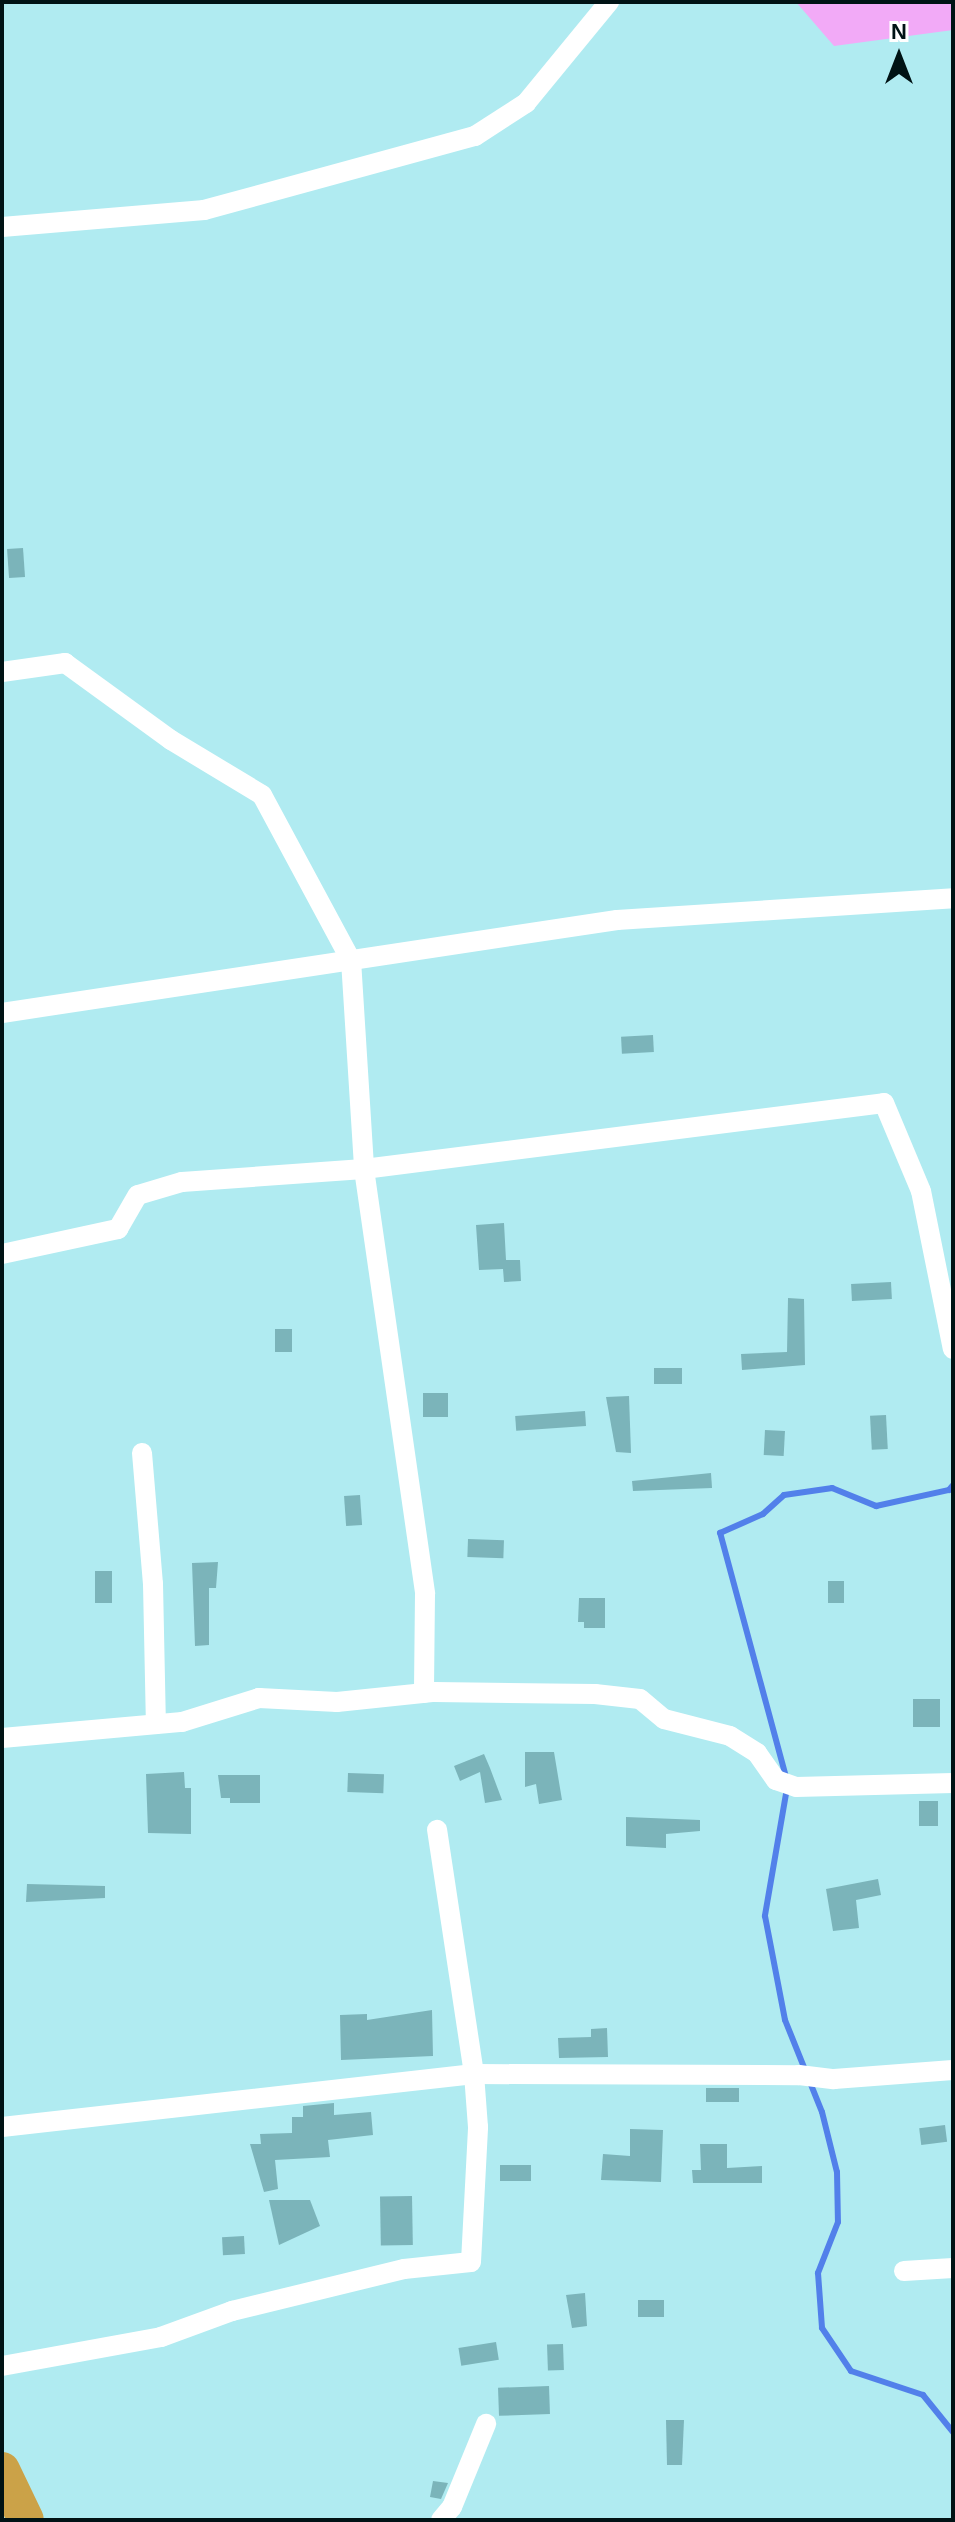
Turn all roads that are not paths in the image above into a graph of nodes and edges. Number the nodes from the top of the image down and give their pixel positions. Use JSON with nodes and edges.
{"nodes":[{"id":1,"x":609,"y":2,"type":"edge"},
{"id":2,"x":2,"y":227,"type":"edge"},
{"id":3,"x":2,"y":672,"type":"edge"},
{"id":4,"x":953,"y":898,"type":"edge"},
{"id":5,"x":351,"y":960,"type":"junction"},
{"id":6,"x":2,"y":1013,"type":"edge"},
{"id":7,"x":364,"y":1169,"type":"junction"},
{"id":8,"x":2,"y":1254,"type":"edge"},
{"id":9,"x":953,"y":1349,"type":"edge"},
{"id":10,"x":142,"y":1453,"type":"dead end"},
{"id":11,"x":424,"y":1693,"type":"junction"},
{"id":12,"x":156,"y":1724,"type":"junction"},
{"id":13,"x":2,"y":1738,"type":"edge"},
{"id":14,"x":953,"y":1783,"type":"edge"},
{"id":15,"x":437,"y":1830,"type":"dead end"},
{"id":16,"x":953,"y":2070,"type":"edge"},
{"id":17,"x":474,"y":2074,"type":"junction"},
{"id":18,"x":2,"y":2127,"type":"edge"},
{"id":19,"x":953,"y":2268,"type":"edge"},
{"id":20,"x":904,"y":2271,"type":"dead end"},
{"id":21,"x":2,"y":2366,"type":"edge"},
{"id":22,"x":486,"y":2424,"type":"dead end"},
{"id":23,"x":3,"y":2473,"type":"edge"},
{"id":24,"x":26,"y":2520,"type":"edge"},
{"id":25,"x":441,"y":2520,"type":"edge"}],
"edges":[{"from":1,"to":2,"type":"street"},
{"from":3,"to":5,"type":"street"},
{"from":4,"to":5,"type":"street"},
{"from":5,"to":6,"type":"street"},
{"from":5,"to":7,"type":"street"},
{"from":7,"to":8,"type":"street"},
{"from":7,"to":9,"type":"street"},
{"from":7,"to":11,"type":"street"},
{"from":10,"to":12,"type":"street"},
{"from":11,"to":12,"type":"street"},
{"from":11,"to":14,"type":"street"},
{"from":12,"to":13,"type":"street"},
{"from":15,"to":17,"type":"street"},
{"from":16,"to":17,"type":"street"},
{"from":17,"to":18,"type":"street"},
{"from":17,"to":21,"type":"street"},
{"from":19,"to":20,"type":"street"},
{"from":22,"to":25,"type":"street"},
{"from":23,"to":24,"type":"highway"}]}
